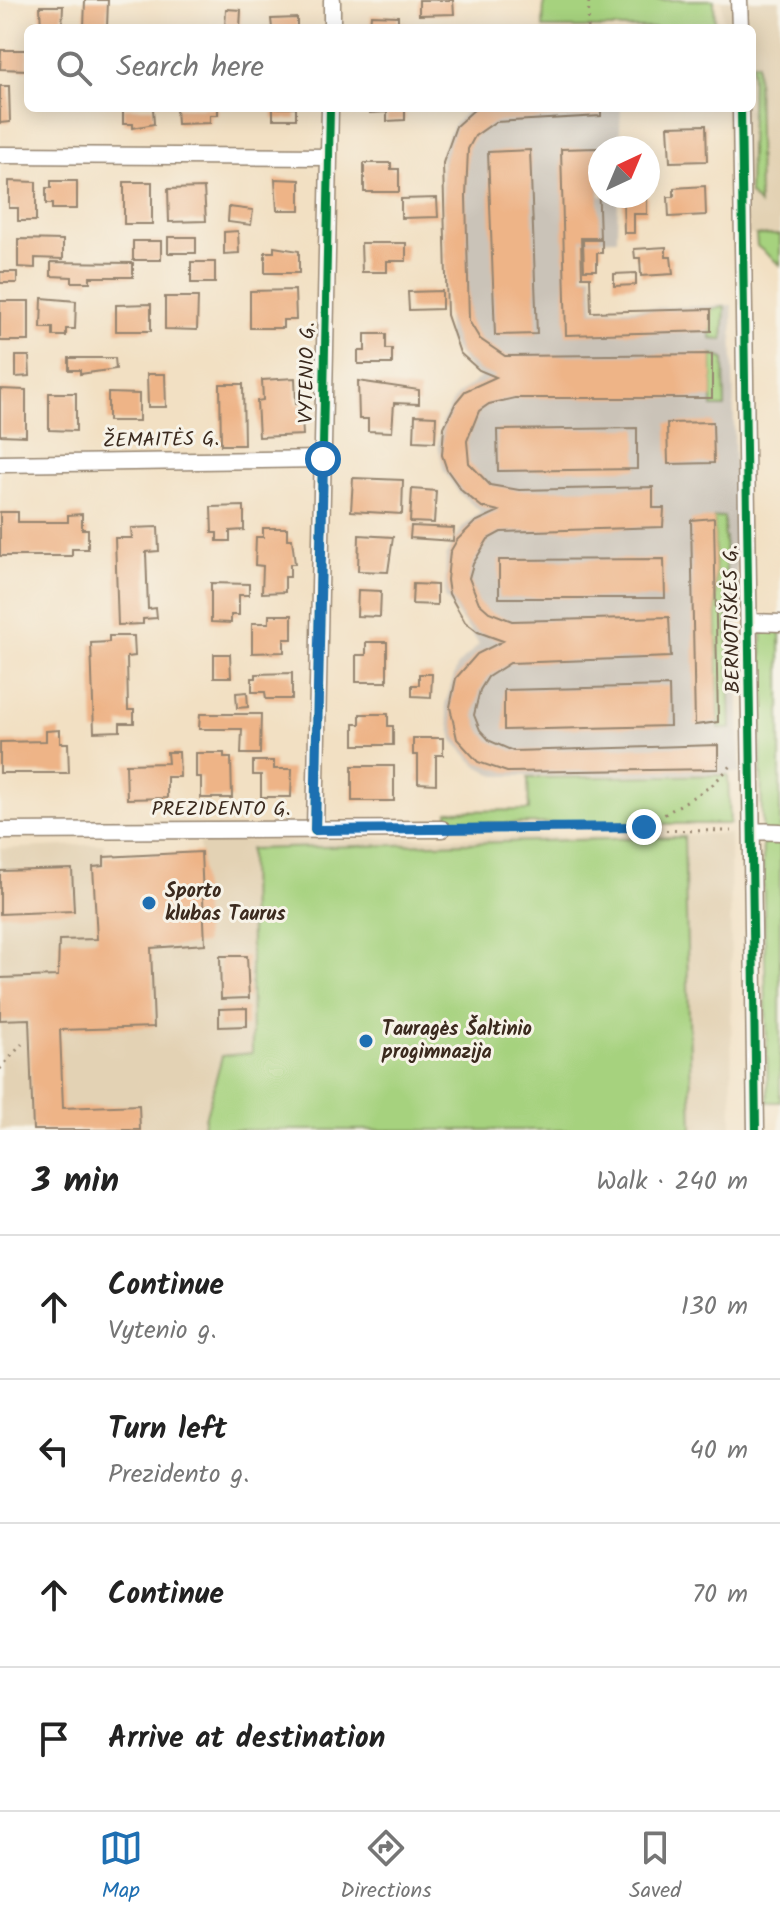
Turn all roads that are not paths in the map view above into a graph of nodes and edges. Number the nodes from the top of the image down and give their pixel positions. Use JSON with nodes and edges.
{"nodes":[{"id":1,"x":332,"y":0,"type":"edge"},
{"id":2,"x":739,"y":0,"type":"edge"},
{"id":3,"x":332,"y":24,"type":"edge"},
{"id":4,"x":740,"y":24,"type":"edge"},
{"id":5,"x":330,"y":112,"type":"edge"},
{"id":6,"x":741,"y":112,"type":"edge"},
{"id":7,"x":0,"y":155,"type":"edge"},
{"id":8,"x":329,"y":157,"type":"junction"},
{"id":9,"x":323,"y":459,"type":"junction"},
{"id":10,"x":0,"y":464,"type":"edge"},
{"id":11,"x":750,"y":622,"type":"junction"},
{"id":12,"x":780,"y":623,"type":"edge"},
{"id":13,"x":442,"y":829,"type":"road end"},
{"id":14,"x":315,"y":830,"type":"junction"},
{"id":15,"x":0,"y":831,"type":"edge"},
{"id":16,"x":752,"y":831,"type":"junction"},
{"id":17,"x":780,"y":832,"type":"edge"},
{"id":18,"x":756,"y":1130,"type":"edge"}],
"edges":[{"from":1,"to":3,"type":"street"},
{"from":2,"to":4,"type":"street"},
{"from":5,"to":8,"type":"street","name":"VYTENIO G."},
{"from":6,"to":11,"type":"street","name":"BERNOTIŠKĖS G."},
{"from":7,"to":8,"type":"street"},
{"from":8,"to":9,"type":"street","name":"VYTENIO G."},
{"from":9,"to":10,"type":"street","name":"ŽEMAITĖS G."},
{"from":9,"to":14,"type":"street","name":"VYTENIO G."},
{"from":11,"to":12,"type":"street"},
{"from":11,"to":16,"type":"street","name":"BERNOTIŠKĖS G."},
{"from":13,"to":14,"type":"street","name":"PREZIDENTO G."},
{"from":14,"to":15,"type":"street","name":"PREZIDENTO G."},
{"from":16,"to":17,"type":"street"},
{"from":16,"to":18,"type":"street","name":"BERNOTIŠKĖS G."}]}
